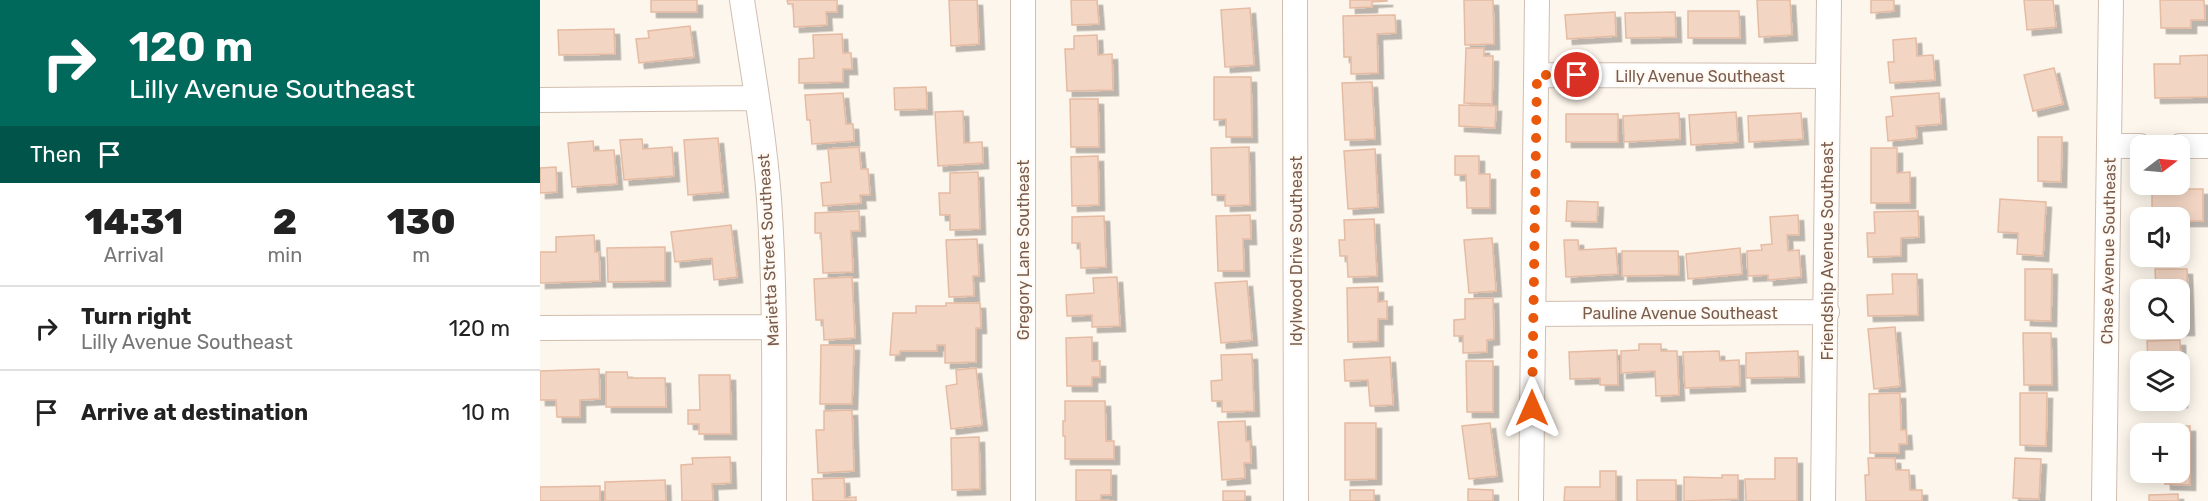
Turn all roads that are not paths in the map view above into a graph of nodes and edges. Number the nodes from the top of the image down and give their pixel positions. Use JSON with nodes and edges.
{"nodes":[{"id":1,"x":742,"y":0,"type":"edge"},
{"id":2,"x":1023,"y":0,"type":"edge"},
{"id":3,"x":1295,"y":0,"type":"edge"},
{"id":4,"x":1537,"y":0,"type":"edge"},
{"id":5,"x":1829,"y":0,"type":"edge"},
{"id":6,"x":2111,"y":0,"type":"edge"},
{"id":7,"x":1537,"y":75,"type":"junction"},
{"id":8,"x":1828,"y":76,"type":"junction"},
{"id":9,"x":757,"y":98,"type":"junction"},
{"id":10,"x":540,"y":100,"type":"edge"},
{"id":11,"x":2109,"y":146,"type":"junction"},
{"id":12,"x":2130,"y":146,"type":"edge"},
{"id":13,"x":2190,"y":146,"type":"edge"},
{"id":14,"x":2208,"y":146,"type":"edge"},
{"id":15,"x":1827,"y":312,"type":"junction"},
{"id":16,"x":1533,"y":314,"type":"junction"},
{"id":17,"x":774,"y":327,"type":"junction"},
{"id":18,"x":540,"y":328,"type":"edge"},
{"id":19,"x":774,"y":501,"type":"edge"},
{"id":20,"x":1023,"y":501,"type":"edge"},
{"id":21,"x":1296,"y":501,"type":"edge"},
{"id":22,"x":1531,"y":501,"type":"edge"},
{"id":23,"x":1823,"y":501,"type":"edge"},
{"id":24,"x":2104,"y":501,"type":"edge"}],
"edges":[{"from":1,"to":9,"type":"street","name":"Marietta Street Southeast"},
{"from":2,"to":20,"type":"street","name":"Gregory Lane Southeast"},
{"from":3,"to":21,"type":"street","name":"Idylwood Drive Southeast"},
{"from":4,"to":7,"type":"street"},
{"from":5,"to":8,"type":"street","name":"Friendship Avenue Southeast"},
{"from":6,"to":11,"type":"street","name":"Chase Avenue Southeast"},
{"from":7,"to":8,"type":"street","name":"Lilly Avenue Southeast"},
{"from":7,"to":16,"type":"street"},
{"from":8,"to":15,"type":"street","name":"Friendship Avenue Southeast"},
{"from":9,"to":10,"type":"street"},
{"from":9,"to":17,"type":"street","name":"Marietta Street Southeast"},
{"from":11,"to":12,"type":"street"},
{"from":11,"to":24,"type":"street","name":"Chase Avenue Southeast"},
{"from":13,"to":14,"type":"street"},
{"from":15,"to":16,"type":"street","name":"Pauline Avenue Southeast"},
{"from":15,"to":23,"type":"street","name":"Friendship Avenue Southeast"},
{"from":16,"to":22,"type":"street"},
{"from":17,"to":18,"type":"street"},
{"from":17,"to":19,"type":"street","name":"Marietta Street Southeast"}]}
